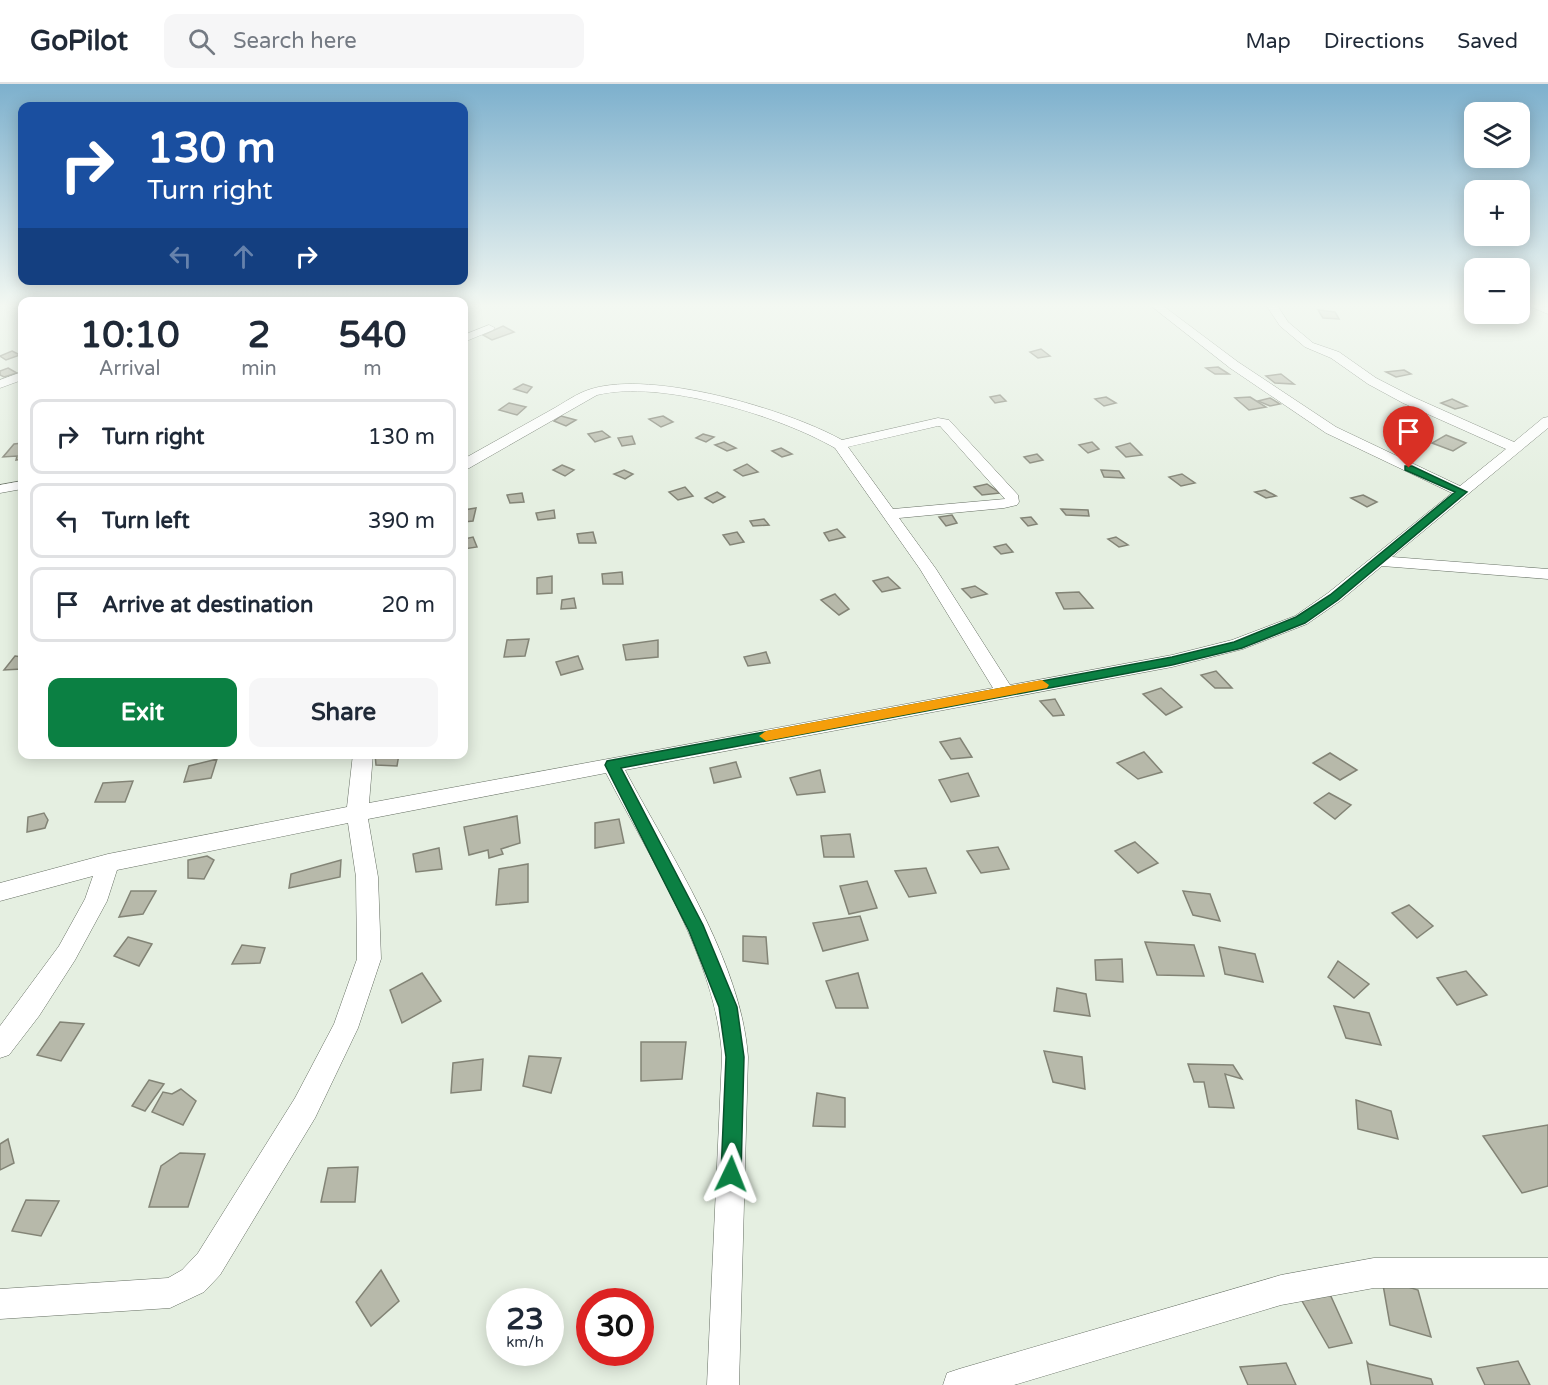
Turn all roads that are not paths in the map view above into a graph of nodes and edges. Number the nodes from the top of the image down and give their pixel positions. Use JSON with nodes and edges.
{"nodes":[{"id":1,"x":1235,"y":366,"type":"edge"},
{"id":2,"x":1350,"y":366,"type":"edge"},
{"id":3,"x":18,"y":377,"type":"edge"},
{"id":4,"x":0,"y":384,"type":"edge"},
{"id":5,"x":1548,"y":421,"type":"edge"},
{"id":6,"x":840,"y":445,"type":"junction"},
{"id":7,"x":1515,"y":448,"type":"junction"},
{"id":8,"x":468,"y":464,"type":"edge"},
{"id":9,"x":18,"y":486,"type":"edge"},
{"id":10,"x":0,"y":489,"type":"edge"},
{"id":11,"x":1462,"y":492,"type":"junction"},
{"id":12,"x":889,"y":514,"type":"junction"},
{"id":13,"x":1378,"y":561,"type":"junction"},
{"id":14,"x":1548,"y":574,"type":"edge"},
{"id":15,"x":1005,"y":692,"type":"junction"},
{"id":16,"x":362,"y":759,"type":"edge"},
{"id":17,"x":612,"y":765,"type":"junction"},
{"id":18,"x":357,"y":814,"type":"junction"},
{"id":19,"x":108,"y":863,"type":"junction"},
{"id":20,"x":0,"y":892,"type":"edge"},
{"id":21,"x":0,"y":1046,"type":"edge"},
{"id":22,"x":1548,"y":1273,"type":"edge"},
{"id":23,"x":0,"y":1304,"type":"edge"},
{"id":24,"x":723,"y":1385,"type":"edge"},
{"id":25,"x":958,"y":1385,"type":"edge"}],
"edges":[{"from":1,"to":11,"type":"street"},
{"from":2,"to":7,"type":"street"},
{"from":3,"to":4,"type":"street"},
{"from":5,"to":7,"type":"street"},
{"from":6,"to":8,"type":"street"},
{"from":6,"to":12,"type":"street"},
{"from":6,"to":12,"type":"street"},
{"from":7,"to":11,"type":"street"},
{"from":9,"to":10,"type":"street"},
{"from":11,"to":13,"type":"street"},
{"from":12,"to":15,"type":"street"},
{"from":13,"to":14,"type":"street"},
{"from":13,"to":15,"type":"street"},
{"from":15,"to":17,"type":"street"},
{"from":16,"to":18,"type":"street"},
{"from":17,"to":18,"type":"street"},
{"from":17,"to":24,"type":"street"},
{"from":18,"to":19,"type":"street"},
{"from":18,"to":23,"type":"street"},
{"from":19,"to":20,"type":"street"},
{"from":19,"to":21,"type":"street"},
{"from":22,"to":25,"type":"street"}]}
